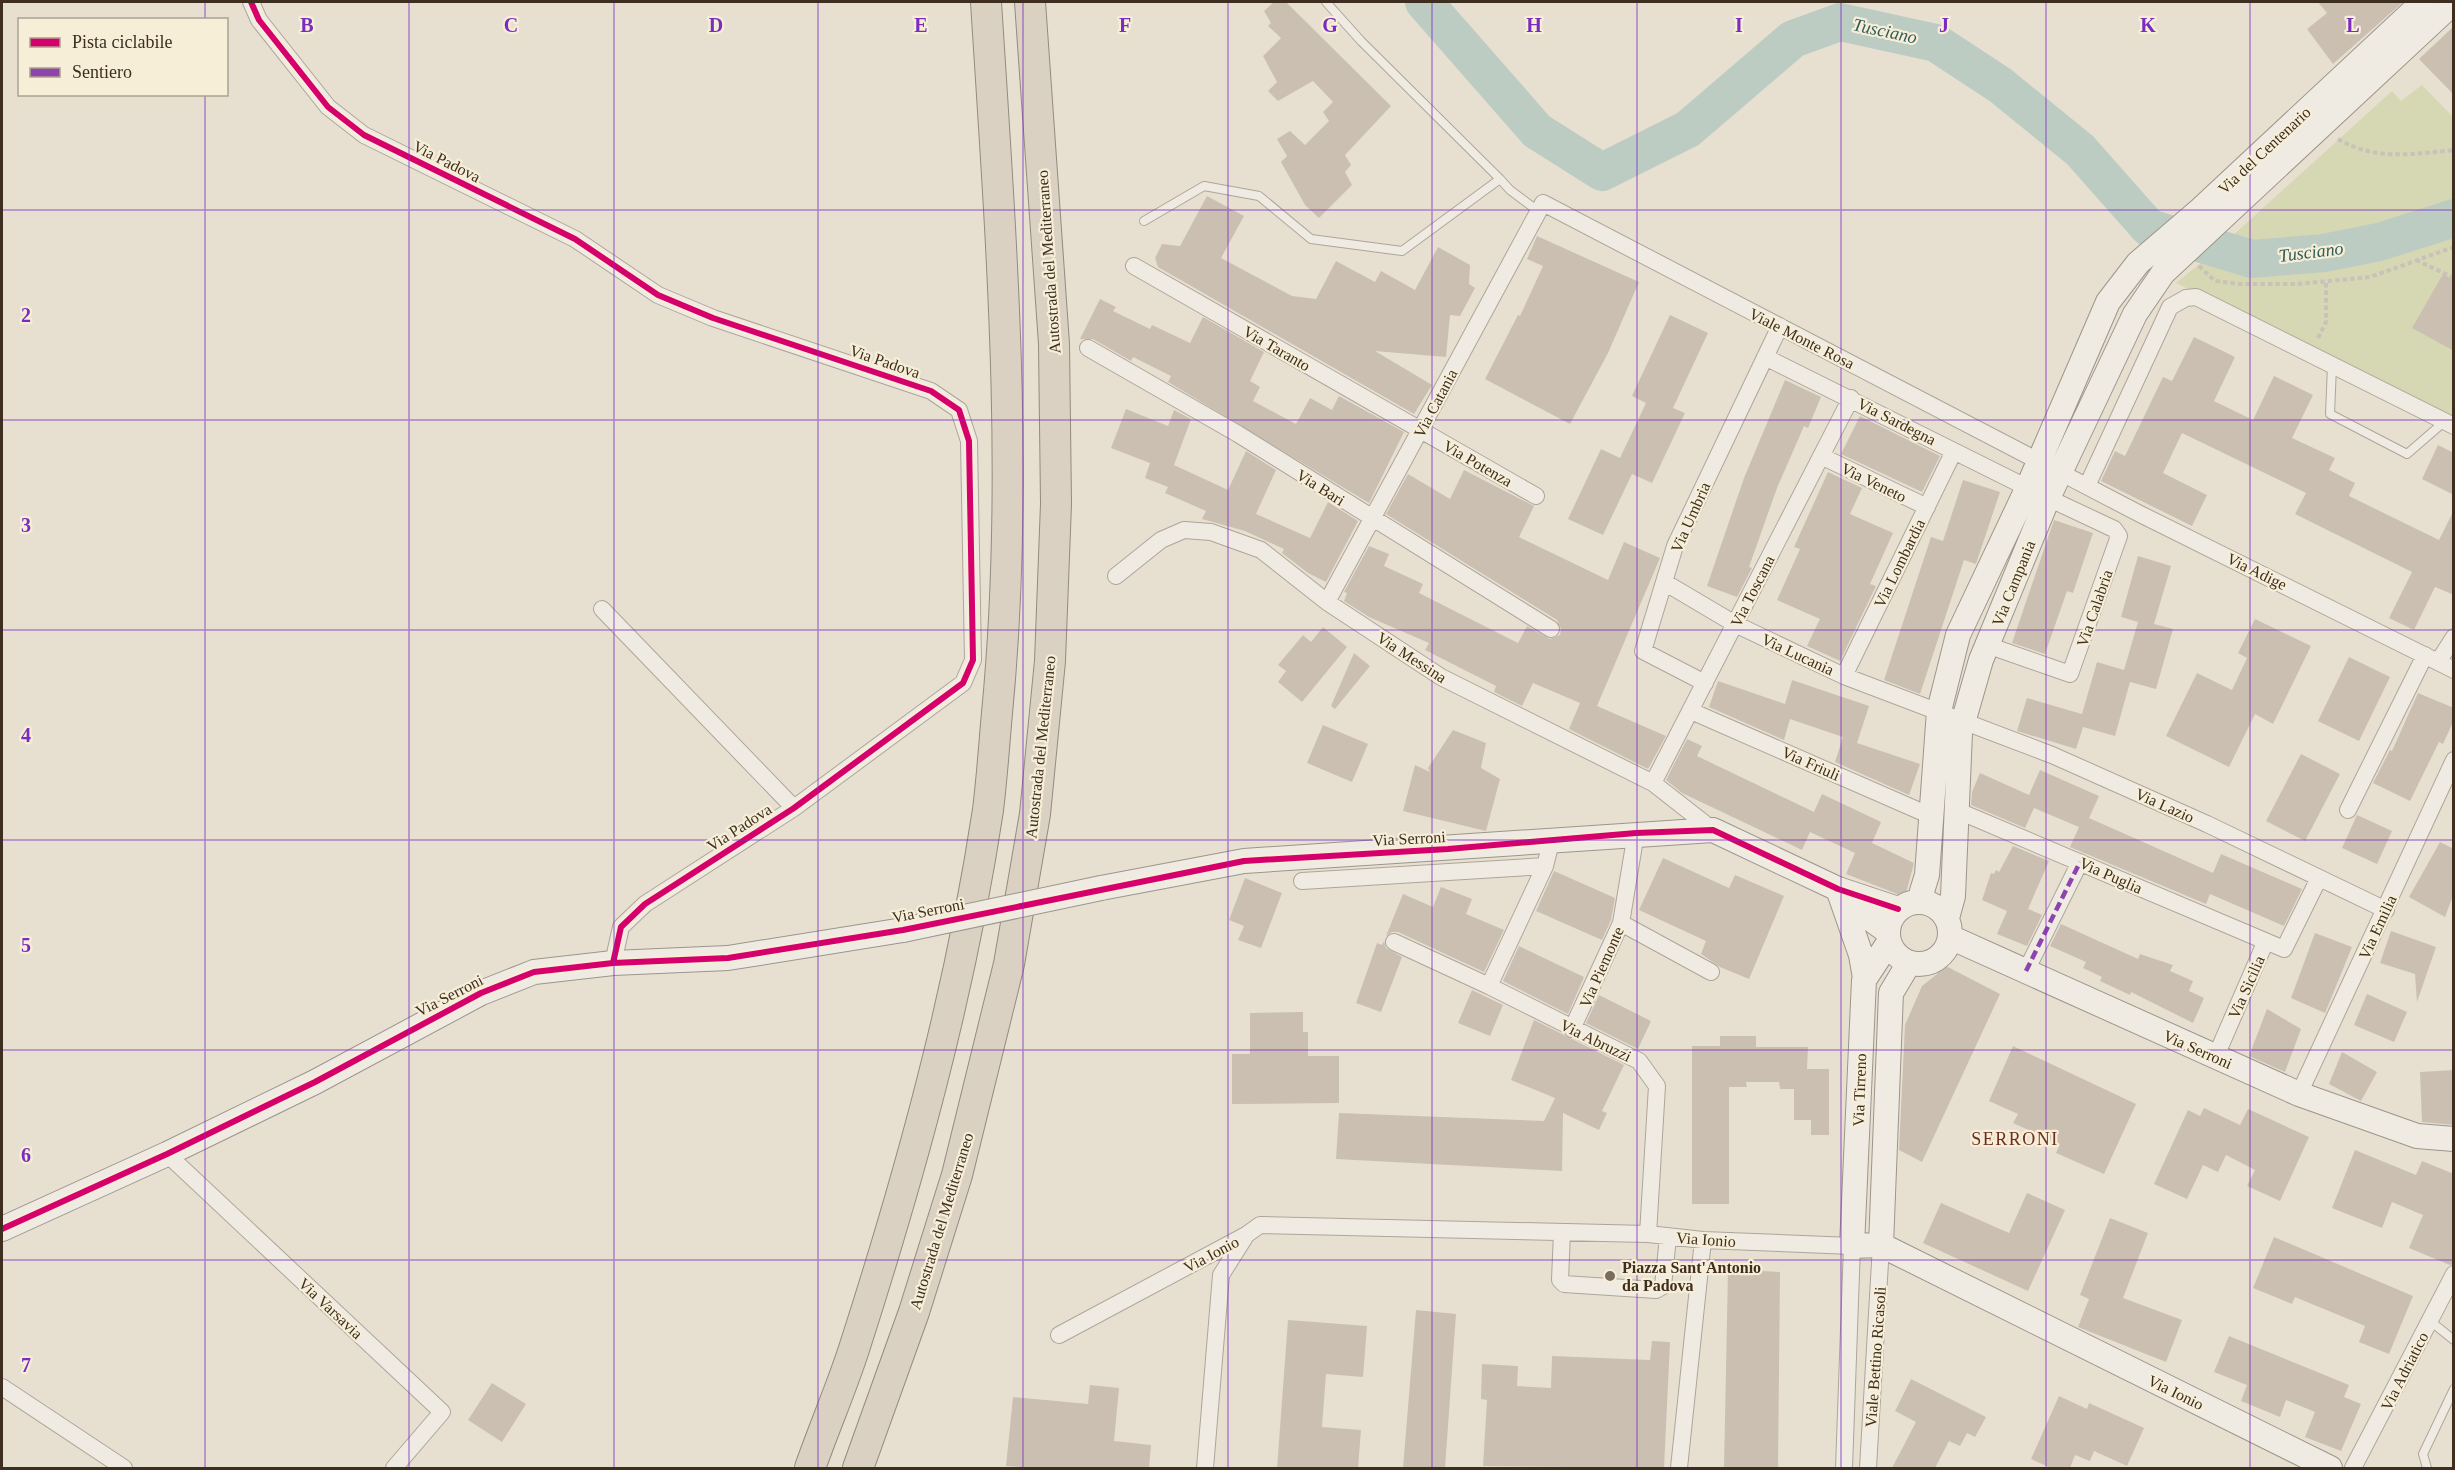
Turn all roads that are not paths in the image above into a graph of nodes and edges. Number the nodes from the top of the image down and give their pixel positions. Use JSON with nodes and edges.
{"nodes":[{"id":1,"x":251,"y":2,"type":"edge"},
{"id":2,"x":986,"y":2,"type":"edge"},
{"id":3,"x":1030,"y":2,"type":"edge"},
{"id":4,"x":1326,"y":2,"type":"edge"},
{"id":5,"x":2423,"y":2,"type":"edge"},
{"id":6,"x":2454,"y":2,"type":"edge"},
{"id":7,"x":1500,"y":179,"type":"junction"},
{"id":8,"x":1541,"y":207,"type":"junction"},
{"id":9,"x":1144,"y":221,"type":"dead end"},
{"id":10,"x":1134,"y":266,"type":"dead end"},
{"id":11,"x":2163,"y":273,"type":"joint"},
{"id":12,"x":2108,"y":302,"type":"joint"},
{"id":13,"x":1780,"y":326,"type":"junction"},
{"id":14,"x":1088,"y":348,"type":"dead end"},
{"id":15,"x":1765,"y":357,"type":"junction"},
{"id":16,"x":2332,"y":366,"type":"junction"},
{"id":17,"x":1851,"y":398,"type":"junction"},
{"id":18,"x":2449,"y":424,"type":"edge"},
{"id":19,"x":1420,"y":430,"type":"junction"},
{"id":20,"x":1954,"y":451,"type":"junction"},
{"id":21,"x":1821,"y":456,"type":"junction"},
{"id":22,"x":2039,"y":460,"type":"junction"},
{"id":23,"x":2062,"y":472,"type":"junction"},
{"id":24,"x":2087,"y":486,"type":"junction"},
{"id":25,"x":2038,"y":493,"type":"junction"},
{"id":26,"x":1536,"y":496,"type":"dead end"},
{"id":27,"x":1927,"y":507,"type":"junction"},
{"id":28,"x":1372,"y":519,"type":"junction"},
{"id":29,"x":1116,"y":576,"type":"dead end"},
{"id":30,"x":1664,"y":582,"type":"junction"},
{"id":31,"x":1327,"y":602,"type":"junction"},
{"id":32,"x":602,"y":609,"type":"dead end"},
{"id":33,"x":1735,"y":624,"type":"junction"},
{"id":34,"x":1551,"y":629,"type":"dead end"},
{"id":35,"x":2454,"y":637,"type":"edge"},
{"id":36,"x":1988,"y":645,"type":"junction"},
{"id":37,"x":2439,"y":662,"type":"edge"},
{"id":38,"x":1844,"y":676,"type":"junction"},
{"id":39,"x":1705,"y":683,"type":"junction"},
{"id":40,"x":1690,"y":711,"type":"junction"},
{"id":41,"x":1939,"y":711,"type":"junction"},
{"id":42,"x":1962,"y":720,"type":"junction"},
{"id":43,"x":2454,"y":760,"type":"edge"},
{"id":44,"x":1653,"y":783,"type":"junction"},
{"id":45,"x":794,"y":808,"type":"junction"},
{"id":46,"x":1956,"y":810,"type":"junction"},
{"id":47,"x":2348,"y":810,"type":"dead end"},
{"id":48,"x":1931,"y":816,"type":"junction"},
{"id":49,"x":1713,"y":830,"type":"junction"},
{"id":50,"x":1636,"y":833,"type":"junction"},
{"id":51,"x":1551,"y":842,"type":"junction"},
{"id":52,"x":2080,"y":862,"type":"junction"},
{"id":53,"x":1545,"y":866,"type":"junction"},
{"id":54,"x":2319,"y":878,"type":"junction"},
{"id":55,"x":1302,"y":881,"type":"dead end"},
{"id":56,"x":1838,"y":889,"type":"junction"},
{"id":57,"x":1908,"y":905,"type":"junction"},
{"id":58,"x":2386,"y":910,"type":"junction"},
{"id":59,"x":1621,"y":923,"type":"junction"},
{"id":60,"x":1949,"y":928,"type":"junction"},
{"id":61,"x":1888,"y":937,"type":"junction"},
{"id":62,"x":1394,"y":942,"type":"dead end"},
{"id":63,"x":2265,"y":943,"type":"junction"},
{"id":64,"x":613,"y":963,"type":"junction"},
{"id":65,"x":1909,"y":963,"type":"junction"},
{"id":66,"x":2026,"y":971,"type":"junction"},
{"id":67,"x":1711,"y":972,"type":"dead end"},
{"id":68,"x":1864,"y":978,"type":"junction"},
{"id":69,"x":1490,"y":986,"type":"junction"},
{"id":70,"x":1572,"y":1029,"type":"junction"},
{"id":71,"x":2216,"y":1056,"type":"junction"},
{"id":72,"x":2299,"y":1094,"type":"junction"},
{"id":73,"x":2454,"y":1139,"type":"edge"},
{"id":74,"x":167,"y":1154,"type":"junction"},
{"id":75,"x":2,"y":1229,"type":"edge"},
{"id":76,"x":1562,"y":1232,"type":"junction"},
{"id":77,"x":1648,"y":1234,"type":"junction"},
{"id":78,"x":1246,"y":1235,"type":"junction"},
{"id":79,"x":1668,"y":1237,"type":"junction"},
{"id":80,"x":1703,"y":1240,"type":"junction"},
{"id":81,"x":1881,"y":1245,"type":"junction"},
{"id":82,"x":1852,"y":1246,"type":"junction"},
{"id":83,"x":2454,"y":1274,"type":"edge"},
{"id":84,"x":2430,"y":1321,"type":"junction"},
{"id":85,"x":1059,"y":1335,"type":"dead end"},
{"id":86,"x":2454,"y":1340,"type":"edge"},
{"id":87,"x":2,"y":1387,"type":"edge"},
{"id":88,"x":2454,"y":1389,"type":"edge"},
{"id":89,"x":124,"y":1468,"type":"edge"},
{"id":90,"x":394,"y":1468,"type":"edge"},
{"id":91,"x":810,"y":1468,"type":"edge"},
{"id":92,"x":858,"y":1468,"type":"edge"},
{"id":93,"x":1205,"y":1468,"type":"edge"},
{"id":94,"x":1679,"y":1468,"type":"edge"},
{"id":95,"x":1844,"y":1468,"type":"edge"},
{"id":96,"x":1868,"y":1468,"type":"edge"},
{"id":97,"x":2330,"y":1468,"type":"edge"},
{"id":98,"x":2354,"y":1468,"type":"edge"},
{"id":99,"x":2427,"y":1468,"type":"edge"}],
"edges":[{"from":1,"to":45,"type":"street","name":"Via Padova"},
{"from":2,"to":91,"type":"highway"},
{"from":3,"to":92,"type":"highway","name":"Autostrada del Mediterraneo"},
{"from":4,"to":7,"type":"lane"},
{"from":5,"to":12,"type":"street","name":"Via del Centenario"},
{"from":6,"to":11,"type":"street","name":"Via del Centenario"},
{"from":7,"to":8,"type":"lane"},
{"from":7,"to":9,"type":"lane"},
{"from":8,"to":13,"type":"street","name":"Viale Monte Rosa"},
{"from":8,"to":19,"type":"street","name":"Via Catania"},
{"from":10,"to":19,"type":"street","name":"Via Taranto"},
{"from":11,"to":23,"type":"street","name":"Via Campania"},
{"from":12,"to":22,"type":"street","name":"Via Campania"},
{"from":13,"to":15,"type":"street","name":"Via Umbria"},
{"from":13,"to":22,"type":"street","name":"Viale Monte Rosa"},
{"from":14,"to":28,"type":"street","name":"Via Bari"},
{"from":15,"to":17,"type":"street","name":"Via Sardegna"},
{"from":15,"to":30,"type":"street","name":"Via Umbria"},
{"from":16,"to":18,"type":"street"},
{"from":16,"to":18,"type":"lane"},
{"from":16,"to":24,"type":"street"},
{"from":17,"to":20,"type":"street","name":"Via Sardegna"},
{"from":17,"to":21,"type":"street","name":"Via Toscana"},
{"from":19,"to":26,"type":"street","name":"Via Potenza"},
{"from":19,"to":28,"type":"street","name":"Via Catania"},
{"from":20,"to":25,"type":"street","name":"Via Sardegna"},
{"from":20,"to":27,"type":"street","name":"Via Lombardia"},
{"from":21,"to":27,"type":"street","name":"Via Veneto"},
{"from":21,"to":33,"type":"street","name":"Via Toscana"},
{"from":22,"to":23,"type":"street","name":"Viale Monte Rosa"},
{"from":22,"to":25,"type":"street","name":"Via Campania"},
{"from":23,"to":24,"type":"street","name":"Via Adige"},
{"from":23,"to":25,"type":"street","name":"Via Campania"},
{"from":24,"to":37,"type":"street","name":"Via Adige"},
{"from":25,"to":36,"type":"street","name":"Via Campania"},
{"from":25,"to":36,"type":"street","name":"Via Calabria"},
{"from":25,"to":41,"type":"street","name":"Via Campania"},
{"from":27,"to":38,"type":"street","name":"Via Lombardia"},
{"from":28,"to":31,"type":"street","name":"Via Catania"},
{"from":28,"to":34,"type":"street","name":"Via Bari"},
{"from":29,"to":31,"type":"street","name":"Via Messina"},
{"from":30,"to":33,"type":"street","name":"Via Lucania"},
{"from":30,"to":39,"type":"street","name":"Via Umbria"},
{"from":31,"to":44,"type":"street","name":"Via Messina"},
{"from":32,"to":45,"type":"street"},
{"from":33,"to":38,"type":"street","name":"Via Lucania"},
{"from":33,"to":39,"type":"street","name":"Via Toscana"},
{"from":35,"to":37,"type":"street"},
{"from":36,"to":42,"type":"street","name":"Via Campania"},
{"from":37,"to":47,"type":"street"},
{"from":38,"to":41,"type":"street","name":"Via Lucania"},
{"from":39,"to":40,"type":"street","name":"Via Toscana"},
{"from":40,"to":44,"type":"street","name":"Via Toscana"},
{"from":40,"to":48,"type":"street","name":"Via Friuli"},
{"from":41,"to":42,"type":"street","name":"Via Lazio"},
{"from":41,"to":48,"type":"street","name":"Via Campania"},
{"from":42,"to":46,"type":"street","name":"Via Campania"},
{"from":42,"to":54,"type":"street","name":"Via Lazio"},
{"from":43,"to":58,"type":"street","name":"Via Emilia"},
{"from":44,"to":49,"type":"street","name":"Via Messina"},
{"from":45,"to":64,"type":"street","name":"Via Padova"},
{"from":46,"to":52,"type":"street","name":"Via Puglia"},
{"from":46,"to":60,"type":"street","name":"Via Campania"},
{"from":48,"to":57,"type":"street","name":"Via Campania"},
{"from":49,"to":50,"type":"street","name":"Via Serroni"},
{"from":49,"to":56,"type":"street","name":"Via Serroni"},
{"from":50,"to":51,"type":"street","name":"Via Serroni"},
{"from":50,"to":59,"type":"street","name":"Via Piemonte"},
{"from":51,"to":53,"type":"street"},
{"from":51,"to":64,"type":"street","name":"Via Serroni","bridge":true},
{"from":52,"to":63,"type":"street","name":"Via Puglia"},
{"from":52,"to":66,"type":"street"},
{"from":53,"to":55,"type":"street"},
{"from":53,"to":69,"type":"street"},
{"from":54,"to":58,"type":"street","name":"Via Lazio"},
{"from":54,"to":63,"type":"street","name":"Via Sicilia"},
{"from":56,"to":57,"type":"street","name":"Via Serroni"},
{"from":56,"to":61,"type":"street","name":"Via Serroni"},
{"from":56,"to":68,"type":"street","name":"Via Tirreno"},
{"from":57,"to":60,"type":"street"},
{"from":57,"to":61,"type":"street"},
{"from":58,"to":72,"type":"street","name":"Via Emilia"},
{"from":59,"to":67,"type":"street"},
{"from":59,"to":70,"type":"street","name":"Via Piemonte"},
{"from":60,"to":65,"type":"street"},
{"from":60,"to":66,"type":"street","name":"Via Serroni"},
{"from":61,"to":65,"type":"street"},
{"from":61,"to":68,"type":"street"},
{"from":62,"to":69,"type":"street","name":"Via Abruzzi"},
{"from":63,"to":71,"type":"street","name":"Via Sicilia"},
{"from":64,"to":74,"type":"street","name":"Via Serroni"},
{"from":65,"to":81,"type":"street","name":"Via Tirreno"},
{"from":66,"to":71,"type":"street","name":"Via Serroni"},
{"from":68,"to":82,"type":"street","name":"Via Tirreno"},
{"from":69,"to":70,"type":"street","name":"Via Abruzzi"},
{"from":70,"to":77,"type":"street","name":"Via Abruzzi"},
{"from":71,"to":72,"type":"street","name":"Via Serroni"},
{"from":72,"to":73,"type":"street","name":"Via Serroni"},
{"from":74,"to":75,"type":"street","name":"Via Serroni"},
{"from":74,"to":90,"type":"street","name":"Via Varsavia"},
{"from":76,"to":77,"type":"street","name":"Via Ionio"},
{"from":76,"to":78,"type":"street","name":"Via Ionio"},
{"from":76,"to":79,"type":"street"},
{"from":77,"to":79,"type":"street","name":"Via Ionio"},
{"from":78,"to":85,"type":"street","name":"Via Ionio"},
{"from":78,"to":93,"type":"street"},
{"from":79,"to":80,"type":"street","name":"Via Ionio"},
{"from":80,"to":82,"type":"street","name":"Via Ionio"},
{"from":80,"to":94,"type":"street"},
{"from":81,"to":82,"type":"street","name":"Via Ionio"},
{"from":81,"to":96,"type":"street","name":"Viale Bettino Ricasoli"},
{"from":81,"to":97,"type":"street","name":"Via Ionio"},
{"from":82,"to":95,"type":"street","name":"Viale Bettino Ricasoli"},
{"from":83,"to":84,"type":"street","name":"Via Adriatico"},
{"from":84,"to":86,"type":"lane"},
{"from":84,"to":98,"type":"street","name":"Via Adriatico"},
{"from":87,"to":89,"type":"street"},
{"from":88,"to":99,"type":"lane"}]}
